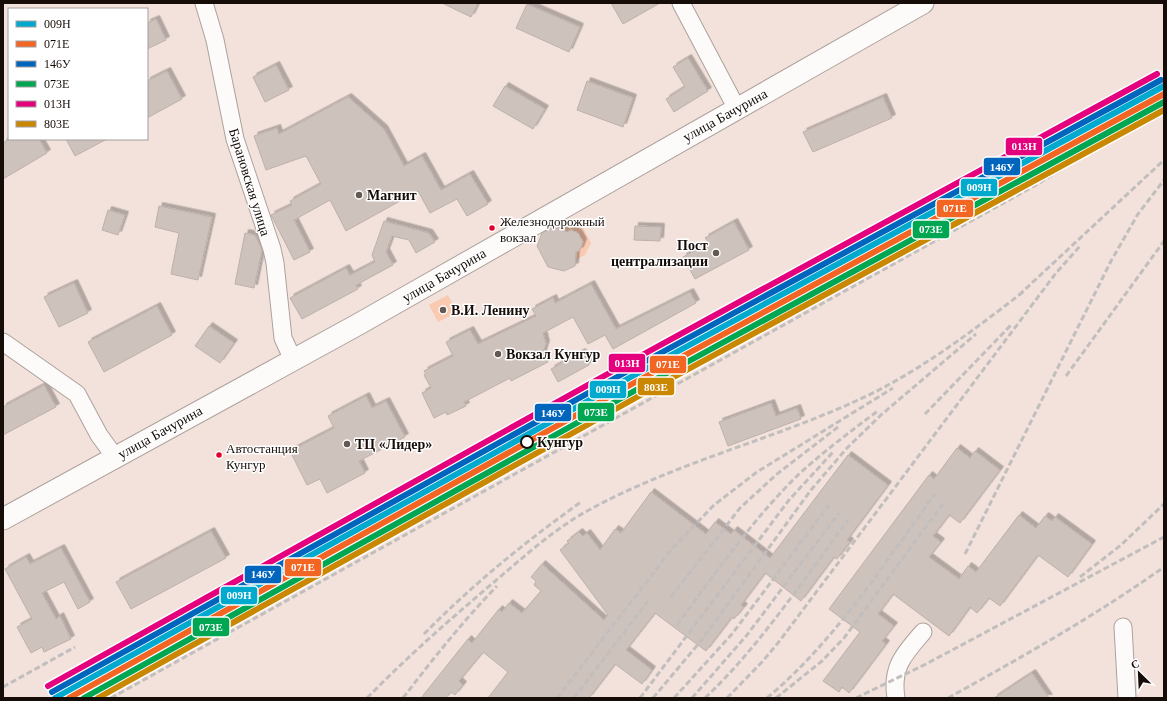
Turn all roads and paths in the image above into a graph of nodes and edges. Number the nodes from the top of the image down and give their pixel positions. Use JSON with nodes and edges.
{"nodes":[{"id":1,"x":204,"y":3,"type":"edge"},
{"id":2,"x":681,"y":3,"type":"edge"},
{"id":3,"x":923,"y":3,"type":"edge"},
{"id":4,"x":737,"y":109,"type":"junction"},
{"id":5,"x":3,"y":342,"type":"edge"},
{"id":6,"x":293,"y":360,"type":"junction"},
{"id":7,"x":115,"y":457,"type":"junction"},
{"id":8,"x":3,"y":519,"type":"edge"},
{"id":9,"x":1123,"y":627,"type":"dead end"},
{"id":10,"x":923,"y":632,"type":"dead end"},
{"id":11,"x":896,"y":698,"type":"edge"},
{"id":12,"x":1126,"y":698,"type":"edge"}],
"edges":[{"from":1,"to":6,"type":"street","name":"Барановская улица"},
{"from":2,"to":4,"type":"street"},
{"from":3,"to":4,"type":"street","name":"улица Бачурина"},
{"from":4,"to":6,"type":"street","name":"улица Бачурина"},
{"from":5,"to":7,"type":"street"},
{"from":6,"to":7,"type":"street","name":"улица Бачурина"},
{"from":7,"to":8,"type":"street","name":"улица Бачурина"},
{"from":9,"to":12,"type":"street"},
{"from":10,"to":11,"type":"street"}]}
